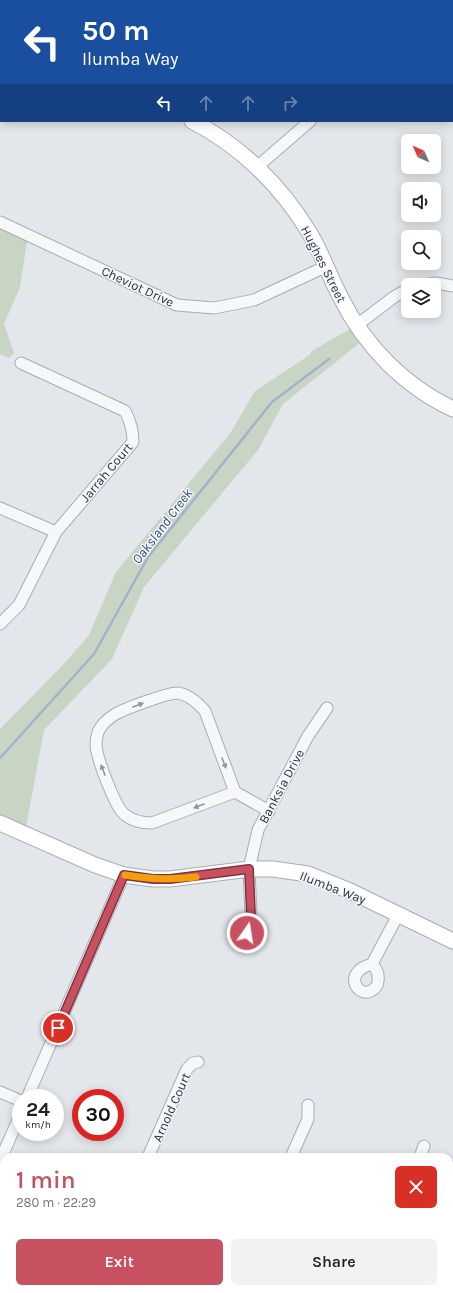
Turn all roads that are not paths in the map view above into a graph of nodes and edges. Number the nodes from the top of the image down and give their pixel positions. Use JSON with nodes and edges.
{"nodes":[{"id":1,"x":194,"y":122,"type":"edge"},
{"id":2,"x":309,"y":122,"type":"edge"},
{"id":3,"x":257,"y":167,"type":"junction"},
{"id":4,"x":0,"y":222,"type":"edge"},
{"id":5,"x":327,"y":266,"type":"junction"},
{"id":6,"x":441,"y":284,"type":"edge"},
{"id":7,"x":453,"y":286,"type":"edge"},
{"id":8,"x":401,"y":293,"type":"edge"},
{"id":9,"x":357,"y":325,"type":"junction"},
{"id":10,"x":22,"y":364,"type":"dead end"},
{"id":11,"x":453,"y":409,"type":"edge"},
{"id":12,"x":0,"y":508,"type":"edge"},
{"id":13,"x":56,"y":532,"type":"junction"},
{"id":14,"x":0,"y":624,"type":"edge"},
{"id":15,"x":327,"y":708,"type":"dead end"},
{"id":16,"x":235,"y":792,"type":"junction"},
{"id":17,"x":269,"y":811,"type":"junction"},
{"id":18,"x":0,"y":823,"type":"edge"},
{"id":19,"x":249,"y":869,"type":"junction"},
{"id":20,"x":124,"y":875,"type":"junction"},
{"id":21,"x":398,"y":915,"type":"junction"},
{"id":22,"x":247,"y":933,"type":"dead end"},
{"id":23,"x":453,"y":941,"type":"edge"},
{"id":24,"x":372,"y":964,"type":"dead end"},
{"id":25,"x":198,"y":1062,"type":"dead end"},
{"id":26,"x":32,"y":1089,"type":"edge"},
{"id":27,"x":0,"y":1092,"type":"edge"},
{"id":28,"x":12,"y":1097,"type":"edge"},
{"id":29,"x":308,"y":1105,"type":"dead end"},
{"id":30,"x":12,"y":1134,"type":"edge"},
{"id":31,"x":424,"y":1146,"type":"dead end"},
{"id":32,"x":4,"y":1153,"type":"edge"},
{"id":33,"x":150,"y":1153,"type":"edge"},
{"id":34,"x":293,"y":1153,"type":"edge"},
{"id":35,"x":421,"y":1153,"type":"edge"}],
"edges":[{"from":1,"to":3,"type":"street","name":"Hughes Street"},
{"from":2,"to":3,"type":"street"},
{"from":3,"to":5,"type":"street","name":"Hughes Street"},
{"from":4,"to":5,"type":"street","name":"Cheviot Drive"},
{"from":5,"to":9,"type":"street","name":"Hughes Street"},
{"from":6,"to":7,"type":"street"},
{"from":8,"to":9,"type":"street"},
{"from":9,"to":11,"type":"street","name":"Hughes Street"},
{"from":10,"to":13,"type":"street","name":"Jarrah Court"},
{"from":12,"to":13,"type":"street"},
{"from":13,"to":14,"type":"street","name":"Jarrah Court"},
{"from":15,"to":17,"type":"street","name":"Banksia Drive"},
{"from":16,"to":16,"type":"street","one_way":true},
{"from":16,"to":17,"type":"street"},
{"from":17,"to":19,"type":"street","name":"Banksia Drive"},
{"from":18,"to":20,"type":"street","name":"Ilumba Way"},
{"from":19,"to":20,"type":"street","name":"Ilumba Way"},
{"from":19,"to":21,"type":"street","name":"Ilumba Way"},
{"from":19,"to":22,"type":"street","name":"Banksia Drive"},
{"from":20,"to":26,"type":"street"},
{"from":21,"to":23,"type":"street","name":"Ilumba Way"},
{"from":21,"to":24,"type":"street"},
{"from":25,"to":33,"type":"street","name":"Arnold Court"},
{"from":27,"to":28,"type":"street"},
{"from":29,"to":34,"type":"street"},
{"from":30,"to":32,"type":"street"},
{"from":31,"to":35,"type":"street"}]}
